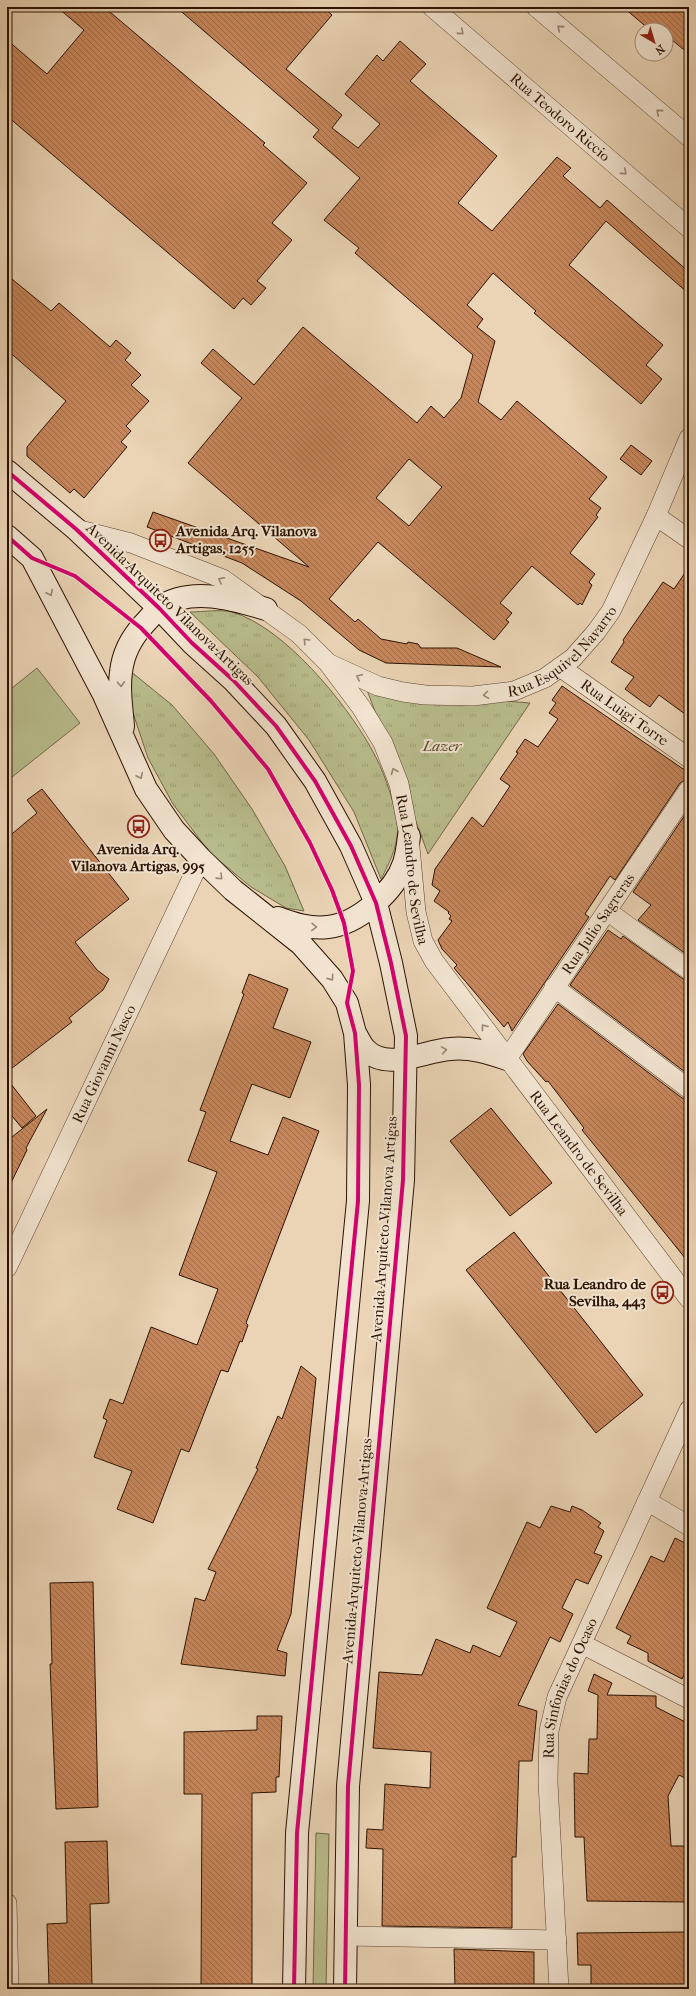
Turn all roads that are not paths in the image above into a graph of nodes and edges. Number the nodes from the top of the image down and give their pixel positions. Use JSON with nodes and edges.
{"nodes":[{"id":1,"x":432,"y":7,"type":"edge"},
{"id":2,"x":536,"y":7,"type":"edge"},
{"id":3,"x":689,"y":137,"type":"edge"},
{"id":4,"x":689,"y":228,"type":"edge"},
{"id":5,"x":689,"y":438,"type":"edge"},
{"id":6,"x":7,"y":471,"type":"edge"},
{"id":7,"x":656,"y":516,"type":"junction"},
{"id":8,"x":76,"y":529,"type":"junction"},
{"id":9,"x":7,"y":536,"type":"edge"},
{"id":10,"x":689,"y":539,"type":"edge"},
{"id":11,"x":159,"y":608,"type":"junction"},
{"id":12,"x":266,"y":608,"type":"junction"},
{"id":13,"x":328,"y":663,"type":"junction"},
{"id":14,"x":560,"y":667,"type":"junction"},
{"id":15,"x":124,"y":741,"type":"junction"},
{"id":16,"x":689,"y":758,"type":"edge"},
{"id":17,"x":689,"y":788,"type":"edge"},
{"id":18,"x":410,"y":836,"type":"junction"},
{"id":19,"x":201,"y":860,"type":"junction"},
{"id":20,"x":376,"y":903,"type":"junction"},
{"id":21,"x":607,"y":911,"type":"junction"},
{"id":22,"x":263,"y":912,"type":"junction"},
{"id":23,"x":689,"y":970,"type":"edge"},
{"id":24,"x":554,"y":987,"type":"junction"},
{"id":25,"x":355,"y":1033,"type":"junction"},
{"id":26,"x":406,"y":1057,"type":"junction"},
{"id":27,"x":507,"y":1058,"type":"junction"},
{"id":28,"x":689,"y":1089,"type":"edge"},
{"id":29,"x":7,"y":1268,"type":"edge"},
{"id":30,"x":689,"y":1299,"type":"edge"},
{"id":31,"x":689,"y":1410,"type":"edge"},
{"id":32,"x":647,"y":1502,"type":"junction"},
{"id":33,"x":689,"y":1526,"type":"edge"},
{"id":34,"x":582,"y":1644,"type":"junction"},
{"id":35,"x":689,"y":1699,"type":"edge"},
{"id":36,"x":7,"y":1903,"type":"edge"},
{"id":37,"x":346,"y":1936,"type":"junction"},
{"id":38,"x":557,"y":1940,"type":"junction"},
{"id":39,"x":9,"y":1989,"type":"edge"},
{"id":40,"x":294,"y":1989,"type":"edge"},
{"id":41,"x":345,"y":1989,"type":"edge"},
{"id":42,"x":559,"y":1989,"type":"edge"}],
"edges":[{"from":1,"to":4,"type":"street","name":"Rua Teodoro Riccio","one_way":true},
{"from":3,"to":2,"type":"street","one_way":true},
{"from":5,"to":7,"type":"street","name":"Rua Esquivel Navarro"},
{"from":6,"to":8,"type":"main road","name":"Avenida Arquiteto Vilanova Artigas"},
{"from":7,"to":10,"type":"street"},
{"from":7,"to":14,"type":"street","name":"Rua Esquivel Navarro"},
{"from":8,"to":11,"type":"main road","name":"Avenida Arquiteto Vilanova Artigas"},
{"from":12,"to":8,"type":"street","name":"Rua Leandro de Sevilha","one_way":true},
{"from":9,"to":15,"type":"main road","name":"Avenida Arquiteto Vilanova Artigas","one_way":true},
{"from":11,"to":12,"type":"main road"},
{"from":11,"to":15,"type":"main road","one_way":true},
{"from":11,"to":20,"type":"main road","name":"Avenida Arquiteto Vilanova Artigas"},
{"from":13,"to":12,"type":"street","name":"Rua Leandro de Sevilha","one_way":true},
{"from":14,"to":13,"type":"street","name":"Rua Esquivel Navarro","one_way":true},
{"from":18,"to":13,"type":"street","name":"Rua Leandro de Sevilha","one_way":true},
{"from":14,"to":16,"type":"street","name":"Rua Luigi Torre"},
{"from":15,"to":19,"type":"main road","name":"Avenida Arquiteto Vilanova Artigas","one_way":true},
{"from":17,"to":21,"type":"street","name":"Rua Julio Sagreras"},
{"from":18,"to":20,"type":"main road"},
{"from":27,"to":18,"type":"street","name":"Rua Leandro de Sevilha","one_way":true},
{"from":19,"to":22,"type":"main road","name":"Avenida Arquiteto Vilanova Artigas","one_way":true},
{"from":19,"to":29,"type":"street","name":"Rua Giovanni Nasco"},
{"from":22,"to":20,"type":"main road","one_way":true},
{"from":20,"to":26,"type":"main road","name":"Avenida Arquiteto Vilanova Artigas"},
{"from":21,"to":23,"type":"street"},
{"from":21,"to":24,"type":"street","name":"Rua Julio Sagreras"},
{"from":22,"to":25,"type":"main road","name":"Avenida Arquiteto Vilanova Artigas","one_way":true},
{"from":24,"to":27,"type":"street","name":"Rua Julio Sagreras"},
{"from":24,"to":28,"type":"street"},
{"from":25,"to":26,"type":"main road"},
{"from":25,"to":40,"type":"main road","name":"Avenida Arquiteto Vilanova Artigas"},
{"from":26,"to":27,"type":"main road","one_way":true},
{"from":26,"to":37,"type":"main road","name":"Avenida Arquiteto Vilanova Artigas"},
{"from":27,"to":30,"type":"street","name":"Rua Leandro de Sevilha"},
{"from":31,"to":32,"type":"street","name":"Rua Sinfonias do Ocaso"},
{"from":32,"to":33,"type":"street"},
{"from":32,"to":34,"type":"street","name":"Rua Sinfonias do Ocaso"},
{"from":34,"to":35,"type":"street"},
{"from":34,"to":38,"type":"street","name":"Rua Sinfonias do Ocaso"},
{"from":36,"to":39,"type":"street"},
{"from":37,"to":38,"type":"street"},
{"from":37,"to":41,"type":"main road","name":"Avenida Arquiteto Vilanova Artigas"},
{"from":38,"to":42,"type":"street","name":"Rua Sinfonias do Ocaso"}]}
